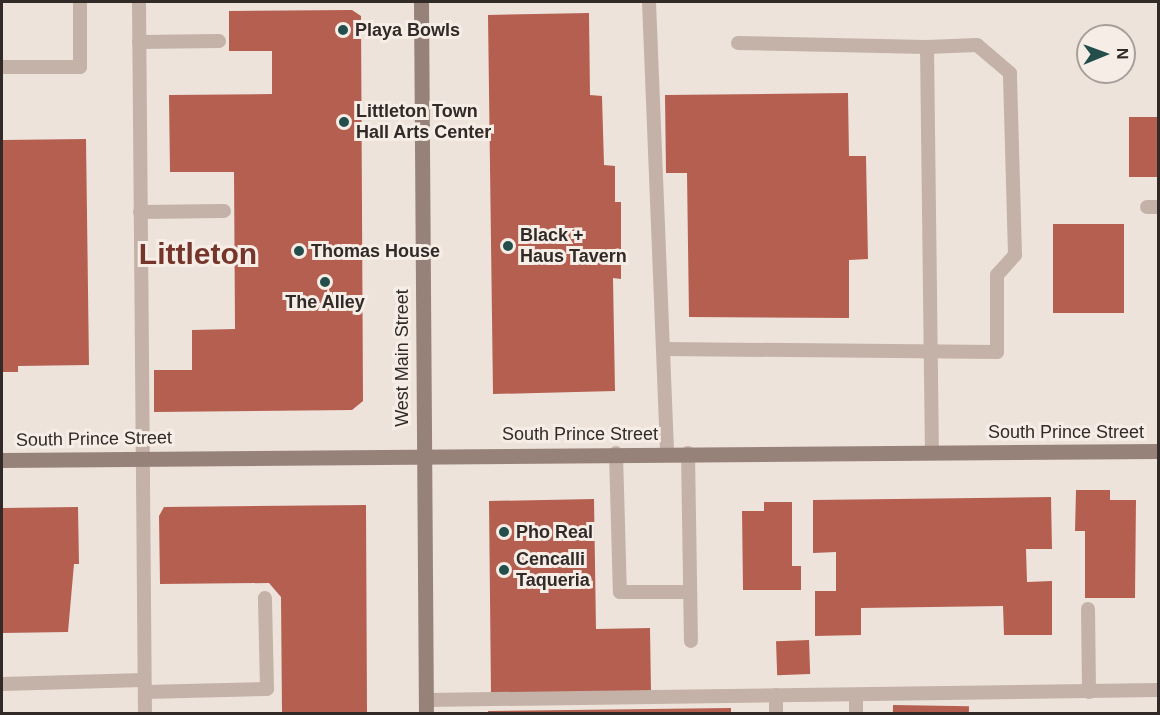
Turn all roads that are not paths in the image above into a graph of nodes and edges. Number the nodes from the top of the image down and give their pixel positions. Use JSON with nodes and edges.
{"nodes":[{"id":1,"x":80,"y":2,"type":"edge"},
{"id":2,"x":139,"y":2,"type":"edge"},
{"id":3,"x":421,"y":2,"type":"edge"},
{"id":4,"x":649,"y":2,"type":"edge"},
{"id":5,"x":219,"y":41,"type":"dead end"},
{"id":6,"x":139,"y":42,"type":"junction"},
{"id":7,"x":738,"y":44,"type":"dead end"},
{"id":8,"x":927,"y":47,"type":"junction"},
{"id":9,"x":2,"y":68,"type":"edge"},
{"id":10,"x":224,"y":211,"type":"dead end"},
{"id":11,"x":140,"y":212,"type":"junction"},
{"id":12,"x":663,"y":349,"type":"junction"},
{"id":13,"x":931,"y":353,"type":"junction"},
{"id":14,"x":1158,"y":451,"type":"edge"},
{"id":15,"x":932,"y":452,"type":"junction"},
{"id":16,"x":616,"y":453,"type":"junction"},
{"id":17,"x":667,"y":453,"type":"junction"},
{"id":18,"x":688,"y":453,"type":"junction"},
{"id":19,"x":422,"y":454,"type":"junction"},
{"id":20,"x":141,"y":458,"type":"junction"},
{"id":21,"x":2,"y":460,"type":"edge"},
{"id":22,"x":690,"y":592,"type":"junction"},
{"id":23,"x":265,"y":598,"type":"dead end"},
{"id":24,"x":1088,"y":609,"type":"dead end"},
{"id":25,"x":691,"y":641,"type":"dead end"},
{"id":26,"x":2,"y":684,"type":"edge"},
{"id":27,"x":145,"y":686,"type":"junction"},
{"id":28,"x":1158,"y":690,"type":"edge"},
{"id":29,"x":1089,"y":692,"type":"junction"},
{"id":30,"x":856,"y":694,"type":"junction"},
{"id":31,"x":776,"y":695,"type":"junction"},
{"id":32,"x":426,"y":707,"type":"edge"},
{"id":33,"x":145,"y":714,"type":"edge"},
{"id":34,"x":776,"y":714,"type":"edge"},
{"id":35,"x":856,"y":714,"type":"edge"}],
"edges":[{"from":1,"to":9,"type":"lane"},
{"from":2,"to":6,"type":"lane"},
{"from":3,"to":19,"type":"street","name":"West Main Street"},
{"from":4,"to":12,"type":"lane"},
{"from":5,"to":6,"type":"lane"},
{"from":6,"to":11,"type":"lane"},
{"from":7,"to":8,"type":"lane"},
{"from":8,"to":13,"type":"lane"},
{"from":8,"to":13,"type":"lane"},
{"from":10,"to":11,"type":"lane"},
{"from":11,"to":20,"type":"lane"},
{"from":12,"to":13,"type":"lane"},
{"from":12,"to":17,"type":"lane"},
{"from":13,"to":15,"type":"lane"},
{"from":14,"to":15,"type":"street","name":"South Prince Street"},
{"from":15,"to":18,"type":"street","name":"South Prince Street"},
{"from":16,"to":17,"type":"street","name":"South Prince Street"},
{"from":16,"to":19,"type":"street","name":"South Prince Street"},
{"from":16,"to":22,"type":"lane"},
{"from":17,"to":18,"type":"street","name":"South Prince Street"},
{"from":18,"to":22,"type":"lane"},
{"from":19,"to":20,"type":"street","name":"South Prince Street"},
{"from":19,"to":32,"type":"street","name":"West Main Street"},
{"from":20,"to":21,"type":"street","name":"South Prince Street"},
{"from":20,"to":27,"type":"lane"},
{"from":22,"to":25,"type":"lane"},
{"from":23,"to":27,"type":"lane"},
{"from":24,"to":29,"type":"lane"},
{"from":26,"to":27,"type":"lane"},
{"from":27,"to":33,"type":"lane"},
{"from":28,"to":29,"type":"lane"},
{"from":29,"to":30,"type":"lane"},
{"from":30,"to":31,"type":"lane"},
{"from":30,"to":35,"type":"lane"},
{"from":31,"to":32,"type":"lane"},
{"from":31,"to":34,"type":"lane"}]}
